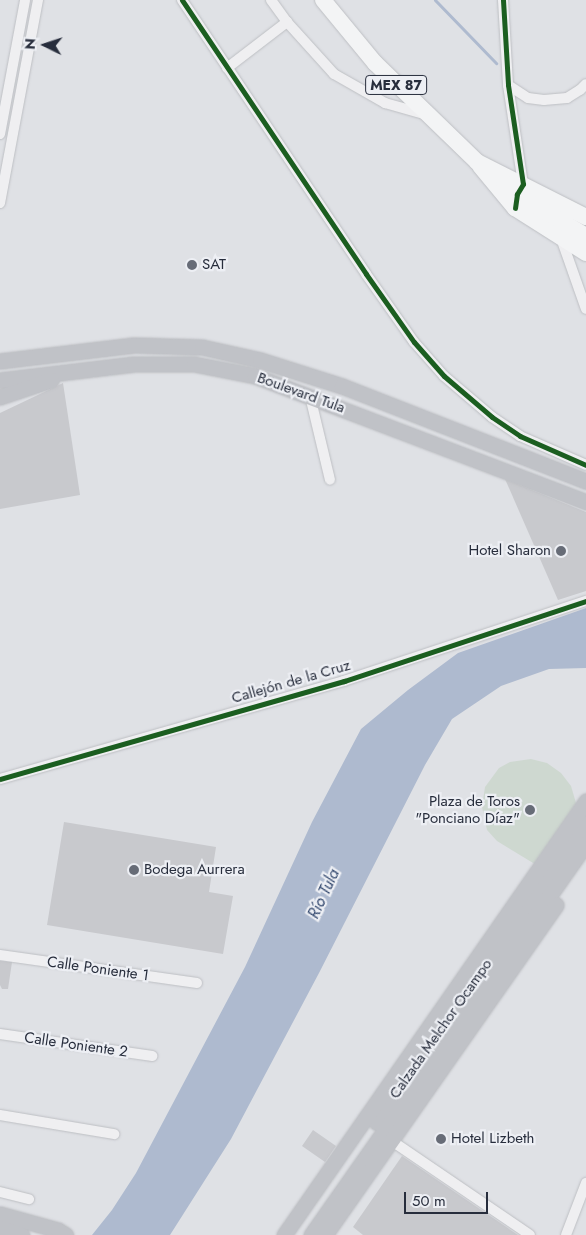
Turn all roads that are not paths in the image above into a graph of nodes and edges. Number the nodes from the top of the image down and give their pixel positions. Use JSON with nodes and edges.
{"nodes":[{"id":1,"x":25,"y":0,"type":"edge"},
{"id":2,"x":38,"y":0,"type":"edge"},
{"id":3,"x":182,"y":0,"type":"edge"},
{"id":4,"x":271,"y":0,"type":"edge"},
{"id":5,"x":323,"y":0,"type":"edge"},
{"id":6,"x":503,"y":0,"type":"edge"},
{"id":7,"x":287,"y":22,"type":"junction"},
{"id":8,"x":227,"y":68,"type":"junction"},
{"id":9,"x":508,"y":84,"type":"junction"},
{"id":10,"x":586,"y":84,"type":"edge"},
{"id":11,"x":426,"y":115,"type":"junction"},
{"id":12,"x":0,"y":134,"type":"edge"},
{"id":13,"x":477,"y":162,"type":"junction"},
{"id":14,"x":521,"y":197,"type":"junction"},
{"id":15,"x":0,"y":202,"type":"edge"},
{"id":16,"x":586,"y":217,"type":"edge"},
{"id":17,"x":586,"y":236,"type":"edge"},
{"id":18,"x":561,"y":238,"type":"junction"},
{"id":19,"x":586,"y":253,"type":"edge"},
{"id":20,"x":586,"y":308,"type":"edge"},
{"id":21,"x":0,"y":361,"type":"edge"},
{"id":22,"x":61,"y":373,"type":"junction"},
{"id":23,"x":0,"y":380,"type":"edge"},
{"id":24,"x":310,"y":396,"type":"junction"},
{"id":25,"x":0,"y":397,"type":"edge"},
{"id":26,"x":520,"y":436,"type":"junction"},
{"id":27,"x":514,"y":453,"type":"junction"},
{"id":28,"x":586,"y":465,"type":"edge"},
{"id":29,"x":330,"y":480,"type":"dead end"},
{"id":30,"x":586,"y":481,"type":"edge"},
{"id":31,"x":586,"y":502,"type":"edge"},
{"id":32,"x":586,"y":601,"type":"edge"},
{"id":33,"x":0,"y":779,"type":"edge"},
{"id":34,"x":586,"y":802,"type":"edge"},
{"id":35,"x":578,"y":823,"type":"edge"},
{"id":36,"x":586,"y":844,"type":"edge"},
{"id":37,"x":586,"y":862,"type":"edge"},
{"id":38,"x":576,"y":876,"type":"junction"},
{"id":39,"x":546,"y":879,"type":"junction"},
{"id":40,"x":524,"y":891,"type":"junction"},
{"id":41,"x":0,"y":955,"type":"edge"},
{"id":42,"x":197,"y":983,"type":"dead end"},
{"id":43,"x":476,"y":1000,"type":"junction"},
{"id":44,"x":478,"y":1016,"type":"junction"},
{"id":45,"x":0,"y":1034,"type":"edge"},
{"id":46,"x":152,"y":1056,"type":"dead end"},
{"id":47,"x":399,"y":1089,"type":"junction"},
{"id":48,"x":374,"y":1106,"type":"junction"},
{"id":49,"x":0,"y":1115,"type":"edge"},
{"id":50,"x":377,"y":1130,"type":"junction"},
{"id":51,"x":114,"y":1134,"type":"dead end"},
{"id":52,"x":586,"y":1183,"type":"edge"},
{"id":53,"x":0,"y":1192,"type":"edge"},
{"id":54,"x":29,"y":1199,"type":"dead end"},
{"id":55,"x":0,"y":1214,"type":"edge"},
{"id":56,"x":0,"y":1228,"type":"edge"},
{"id":57,"x":22,"y":1235,"type":"edge"},
{"id":58,"x":66,"y":1235,"type":"edge"},
{"id":59,"x":284,"y":1235,"type":"edge"},
{"id":60,"x":296,"y":1235,"type":"edge"},
{"id":61,"x":311,"y":1235,"type":"edge"},
{"id":62,"x":325,"y":1235,"type":"edge"},
{"id":63,"x":530,"y":1235,"type":"edge"},
{"id":64,"x":566,"y":1235,"type":"edge"}],
"edges":[{"from":1,"to":12,"type":"street"},
{"from":2,"to":15,"type":"street"},
{"from":3,"to":8,"type":"street"},
{"from":4,"to":7,"type":"street"},
{"from":5,"to":11,"type":"main road","number":"MEX 87"},
{"from":6,"to":9,"type":"street"},
{"from":7,"to":8,"type":"street"},
{"from":7,"to":11,"type":"street"},
{"from":8,"to":26,"type":"street"},
{"from":9,"to":10,"type":"street"},
{"from":9,"to":14,"type":"street"},
{"from":11,"to":13,"type":"main road","number":"MEX 87"},
{"from":13,"to":14,"type":"main road","number":"MEX 87"},
{"from":13,"to":14,"type":"main road","number":"MEX 87"},
{"from":14,"to":16,"type":"main road","number":"MEX 87"},
{"from":14,"to":17,"type":"main road"},
{"from":14,"to":18,"type":"main road","number":"MEX 87"},
{"from":18,"to":19,"type":"main road","number":"MEX 87"},
{"from":18,"to":20,"type":"street"},
{"from":21,"to":27,"type":"main road","name":"Boulevard Tula"},
{"from":22,"to":23,"type":"main road","name":"Boulevard Tula"},
{"from":22,"to":24,"type":"main road","name":"Boulevard Tula"},
{"from":22,"to":25,"type":"main road"},
{"from":24,"to":29,"type":"street"},
{"from":24,"to":31,"type":"main road","name":"Boulevard Tula"},
{"from":26,"to":27,"type":"street"},
{"from":26,"to":28,"type":"street"},
{"from":27,"to":30,"type":"main road","name":"Boulevard Tula"},
{"from":32,"to":33,"type":"street","name":"Callejón de la Cruz"},
{"from":34,"to":35,"type":"main road"},
{"from":35,"to":39,"type":"main road","name":"Calzada Melchor Ocampo"},
{"from":35,"to":40,"type":"main road"},
{"from":36,"to":38,"type":"main road"},
{"from":36,"to":43,"type":"main road","name":"Calzada Melchor Ocampo"},
{"from":37,"to":38,"type":"main road"},
{"from":38,"to":44,"type":"main road"},
{"from":39,"to":40,"type":"main road"},
{"from":39,"to":47,"type":"main road","name":"Calzada Melchor Ocampo"},
{"from":40,"to":48,"type":"main road"},
{"from":41,"to":42,"type":"street","name":"Calle Poniente 1"},
{"from":43,"to":44,"type":"main road"},
{"from":43,"to":50,"type":"main road","name":"Calzada Melchor Ocampo"},
{"from":44,"to":50,"type":"main road"},
{"from":45,"to":46,"type":"street","name":"Calle Poniente 2"},
{"from":47,"to":48,"type":"main road"},
{"from":47,"to":50,"type":"main road","name":"Calzada Melchor Ocampo"},
{"from":48,"to":50,"type":"main road"},
{"from":49,"to":51,"type":"street"},
{"from":50,"to":59,"type":"main road"},
{"from":50,"to":60,"type":"main road","name":"Calzada Melchor Ocampo"},
{"from":50,"to":61,"type":"main road","name":"Calzada Melchor Ocampo"},
{"from":50,"to":62,"type":"main road"},
{"from":50,"to":63,"type":"street"},
{"from":52,"to":64,"type":"street"},
{"from":53,"to":54,"type":"street"},
{"from":55,"to":58,"type":"main road"},
{"from":56,"to":57,"type":"main road"}]}
